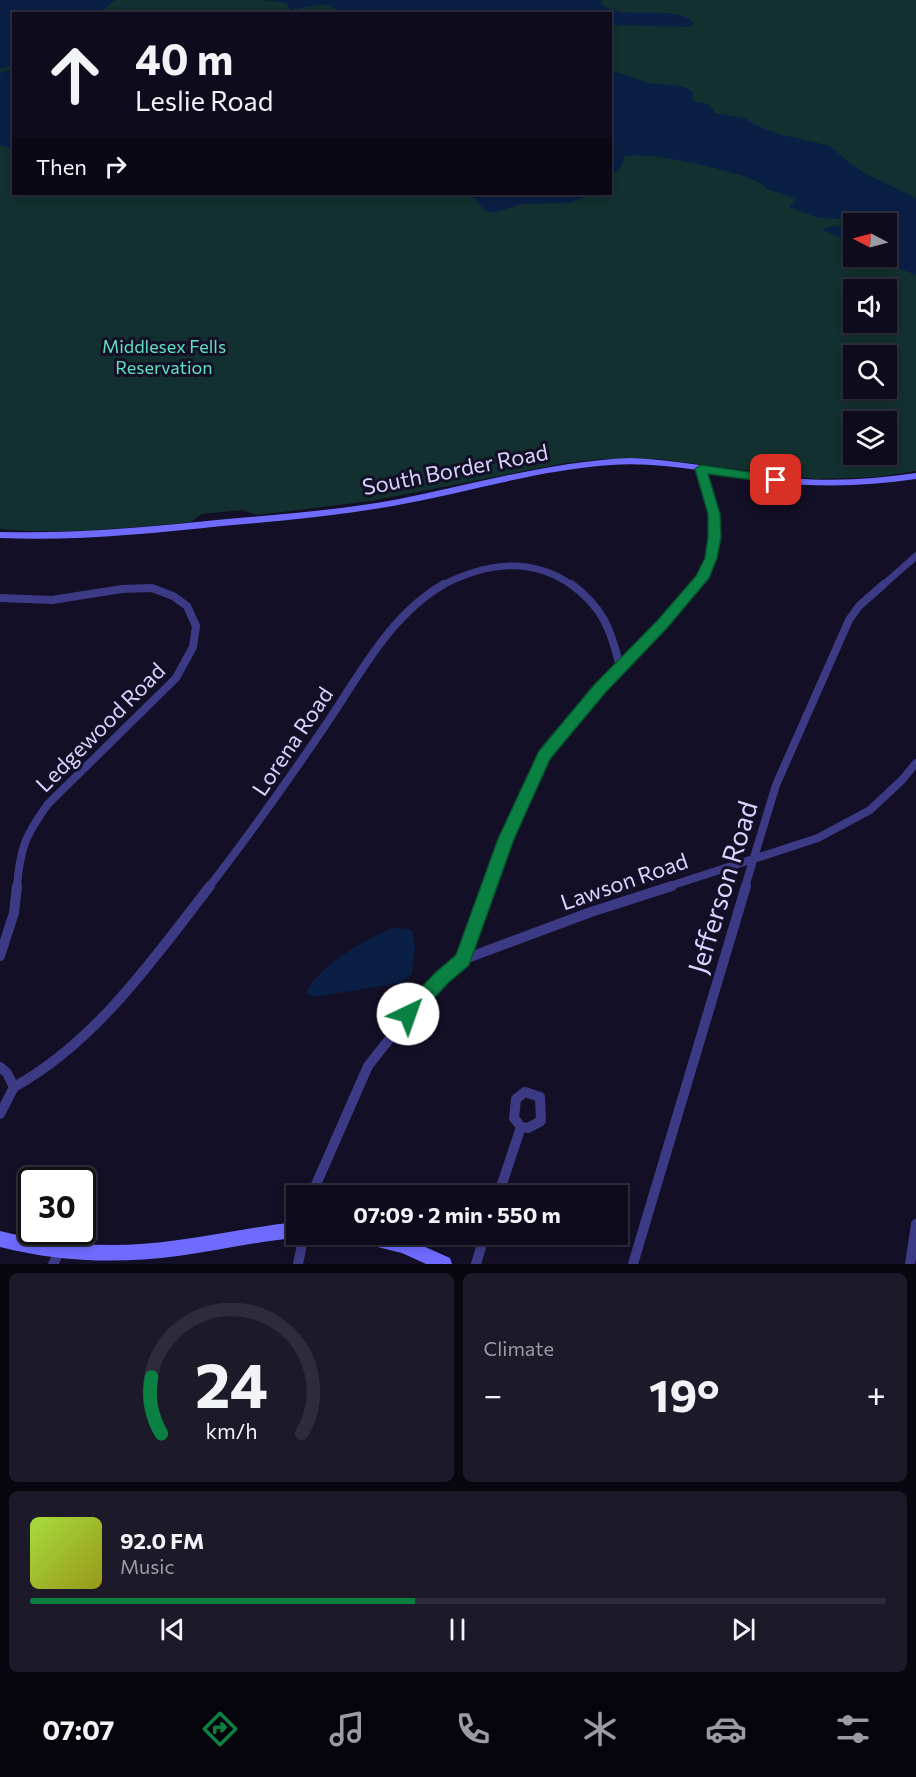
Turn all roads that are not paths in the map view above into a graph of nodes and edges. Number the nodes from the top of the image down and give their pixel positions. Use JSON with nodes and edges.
{"nodes":[{"id":1,"x":701,"y":469,"type":"junction"},
{"id":2,"x":916,"y":476,"type":"edge"},
{"id":3,"x":0,"y":535,"type":"edge"},
{"id":4,"x":916,"y":556,"type":"edge"},
{"id":5,"x":0,"y":598,"type":"edge"},
{"id":6,"x":620,"y":667,"type":"junction"},
{"id":7,"x":916,"y":763,"type":"edge"},
{"id":8,"x":754,"y":857,"type":"junction"},
{"id":9,"x":0,"y":956,"type":"edge"},
{"id":10,"x":462,"y":960,"type":"junction"},
{"id":11,"x":0,"y":1067,"type":"edge"},
{"id":12,"x":14,"y":1087,"type":"junction"},
{"id":13,"x":0,"y":1114,"type":"edge"},
{"id":14,"x":520,"y":1127,"type":"dead end"},
{"id":15,"x":316,"y":1185,"type":"edge"},
{"id":16,"x":502,"y":1185,"type":"edge"},
{"id":17,"x":916,"y":1224,"type":"edge"},
{"id":18,"x":286,"y":1232,"type":"edge"},
{"id":19,"x":0,"y":1239,"type":"edge"},
{"id":20,"x":302,"y":1245,"type":"edge"},
{"id":21,"x":402,"y":1245,"type":"edge"},
{"id":22,"x":482,"y":1245,"type":"edge"},
{"id":23,"x":57,"y":1257,"type":"edge"},
{"id":24,"x":298,"y":1264,"type":"edge"},
{"id":25,"x":444,"y":1264,"type":"edge"},
{"id":26,"x":476,"y":1264,"type":"edge"},
{"id":27,"x":633,"y":1264,"type":"edge"},
{"id":28,"x":910,"y":1264,"type":"edge"}],
"edges":[{"from":1,"to":2,"type":"main road","name":"South Border Road"},
{"from":1,"to":3,"type":"main road","name":"South Border Road"},
{"from":1,"to":6,"type":"street"},
{"from":4,"to":8,"type":"street","name":"Jefferson Road"},
{"from":5,"to":9,"type":"street","name":"Ledgewood Road"},
{"from":6,"to":10,"type":"street"},
{"from":6,"to":12,"type":"street","name":"Lorena Road"},
{"from":7,"to":8,"type":"street","name":"Lawson Road"},
{"from":8,"to":10,"type":"street","name":"Lawson Road"},
{"from":8,"to":27,"type":"street","name":"Jefferson Road"},
{"from":10,"to":15,"type":"street"},
{"from":11,"to":12,"type":"street"},
{"from":12,"to":13,"type":"street"},
{"from":14,"to":16,"type":"street"},
{"from":17,"to":28,"type":"street"},
{"from":18,"to":23,"type":"main road"},
{"from":19,"to":23,"type":"main road"},
{"from":20,"to":24,"type":"street"},
{"from":21,"to":25,"type":"main road"},
{"from":22,"to":26,"type":"street"}]}
